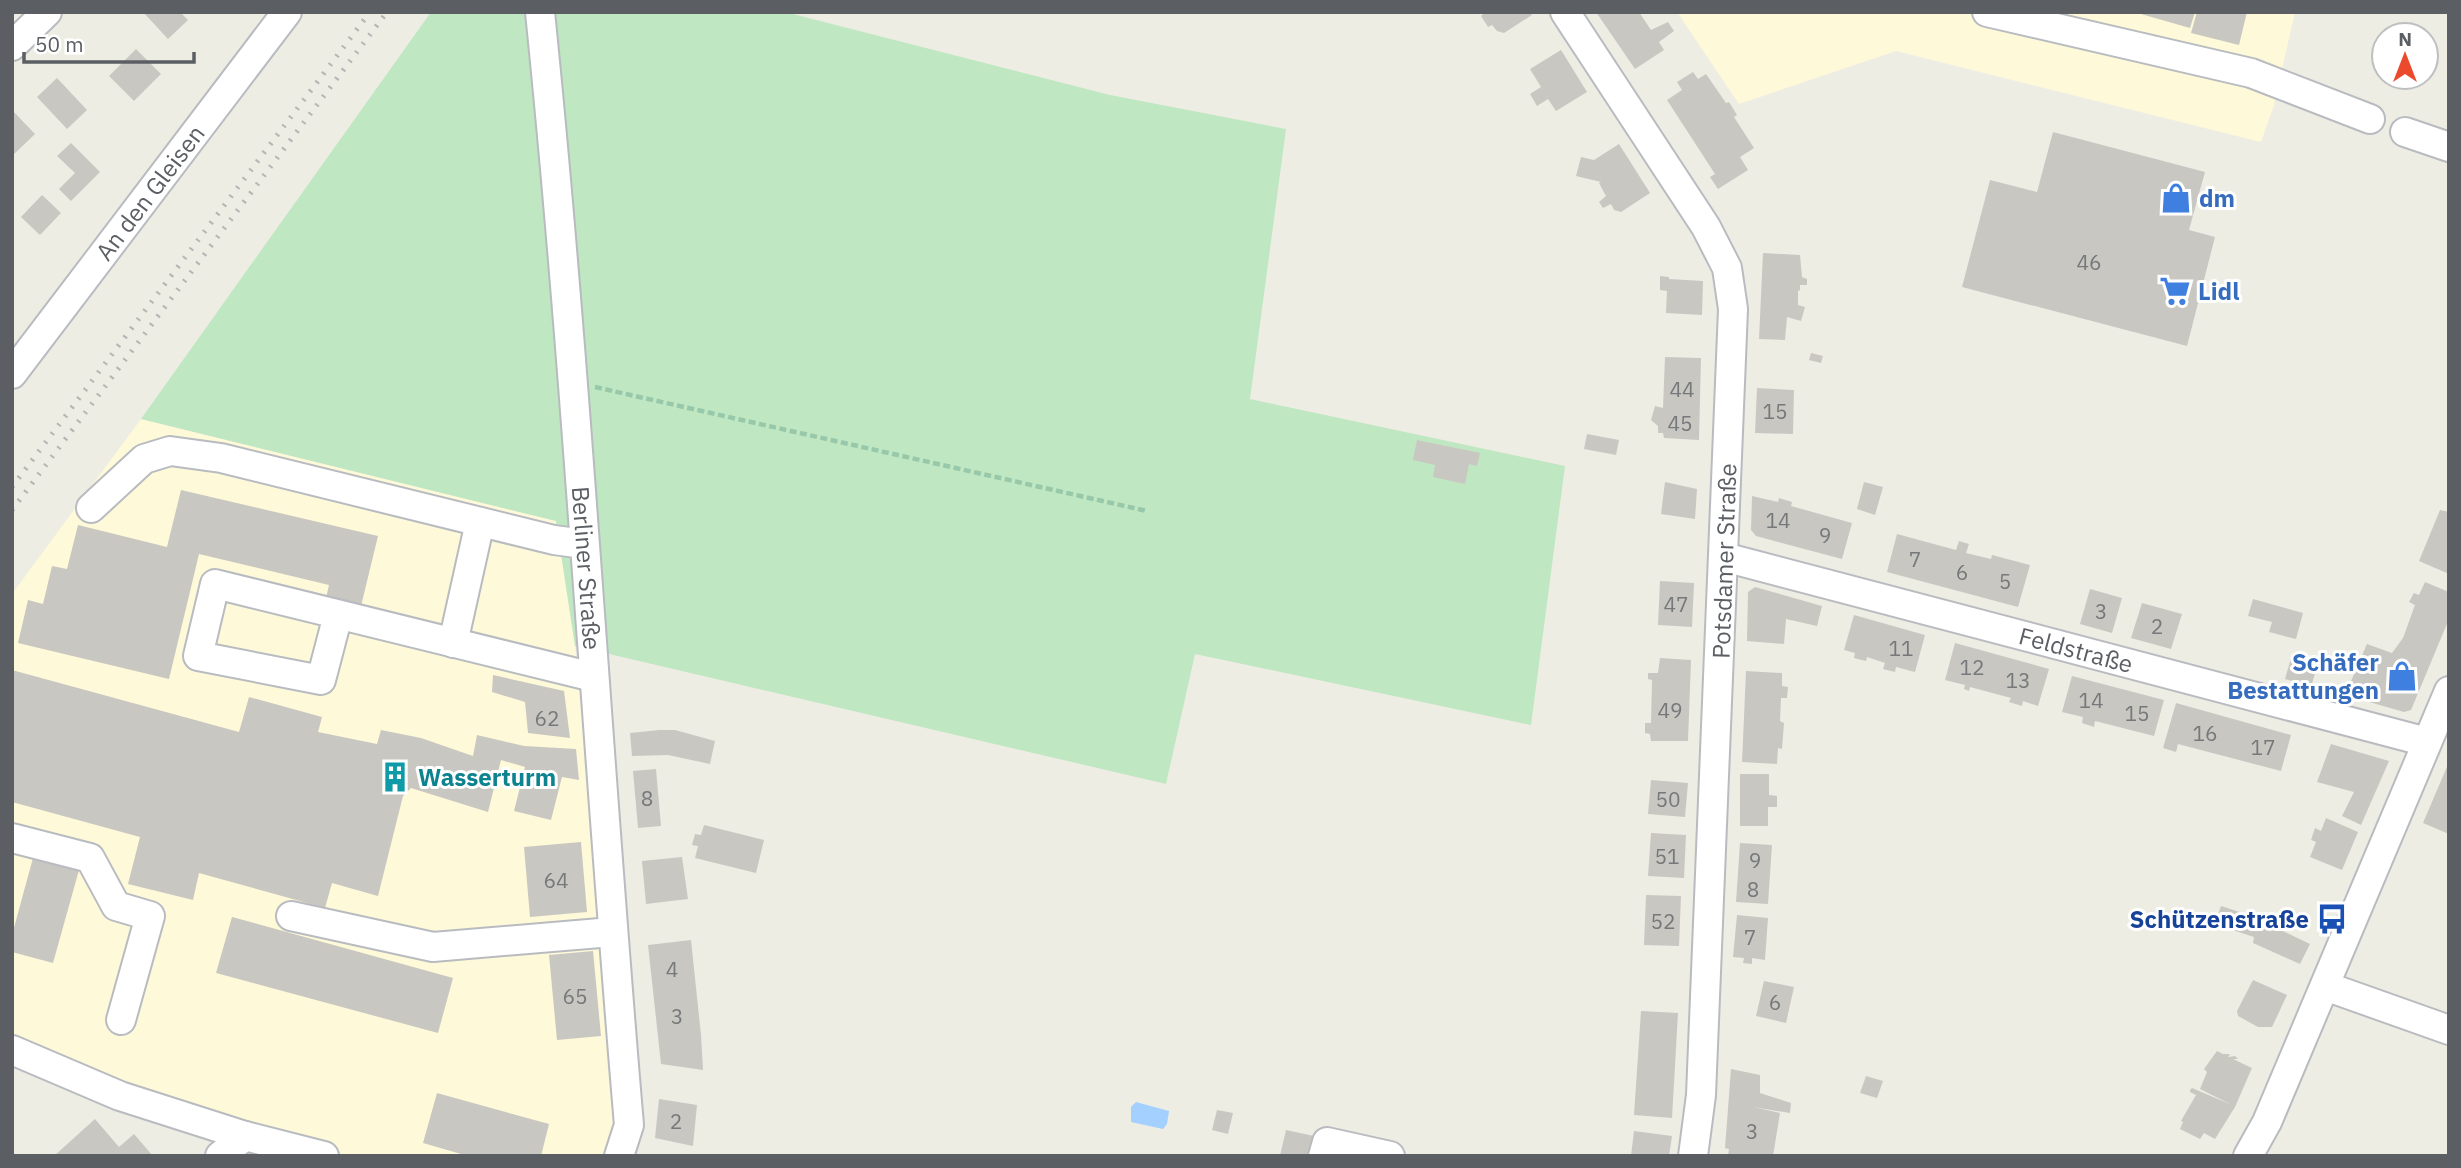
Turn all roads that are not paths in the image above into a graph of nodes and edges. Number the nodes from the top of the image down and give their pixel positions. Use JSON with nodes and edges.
{"nodes":[{"id":1,"x":47,"y":12,"type":"edge"},
{"id":2,"x":287,"y":12,"type":"edge"},
{"id":3,"x":540,"y":12,"type":"edge"},
{"id":4,"x":1566,"y":12,"type":"edge"},
{"id":5,"x":1987,"y":12,"type":"edge"},
{"id":6,"x":12,"y":46,"type":"edge"},
{"id":7,"x":2370,"y":119,"type":"dead end"},
{"id":8,"x":2405,"y":132,"type":"dead end"},
{"id":9,"x":2449,"y":147,"type":"edge"},
{"id":10,"x":12,"y":374,"type":"edge"},
{"id":11,"x":91,"y":508,"type":"dead end"},
{"id":12,"x":480,"y":522,"type":"junction"},
{"id":13,"x":584,"y":544,"type":"junction"},
{"id":14,"x":1724,"y":557,"type":"junction"},
{"id":15,"x":338,"y":615,"type":"junction"},
{"id":16,"x":453,"y":643,"type":"junction"},
{"id":17,"x":593,"y":677,"type":"junction"},
{"id":18,"x":2449,"y":691,"type":"edge"},
{"id":19,"x":2427,"y":742,"type":"junction"},
{"id":20,"x":12,"y":838,"type":"edge"},
{"id":21,"x":291,"y":916,"type":"dead end"},
{"id":22,"x":612,"y":932,"type":"junction"},
{"id":23,"x":2325,"y":986,"type":"junction"},
{"id":24,"x":121,"y":1020,"type":"dead end"},
{"id":25,"x":2449,"y":1030,"type":"edge"},
{"id":26,"x":12,"y":1051,"type":"edge"},
{"id":27,"x":245,"y":1136,"type":"junction"},
{"id":28,"x":220,"y":1156,"type":"edge"},
{"id":29,"x":324,"y":1156,"type":"edge"},
{"id":30,"x":619,"y":1156,"type":"edge"},
{"id":31,"x":1323,"y":1156,"type":"edge"},
{"id":32,"x":1391,"y":1156,"type":"edge"},
{"id":33,"x":1693,"y":1156,"type":"edge"},
{"id":34,"x":2248,"y":1156,"type":"edge"}],
"edges":[{"from":1,"to":6,"type":"street"},
{"from":2,"to":10,"type":"street","name":"An den Gleisen"},
{"from":3,"to":13,"type":"street","name":"Berliner Straße"},
{"from":4,"to":14,"type":"street","name":"Potsdamer Straße"},
{"from":5,"to":7,"type":"street"},
{"from":8,"to":9,"type":"street"},
{"from":11,"to":12,"type":"street"},
{"from":12,"to":13,"type":"street"},
{"from":12,"to":16,"type":"street"},
{"from":13,"to":17,"type":"street","name":"Berliner Straße"},
{"from":14,"to":19,"type":"street","name":"Feldstraße"},
{"from":14,"to":33,"type":"street","name":"Potsdamer Straße"},
{"from":15,"to":15,"type":"street"},
{"from":15,"to":16,"type":"street"},
{"from":16,"to":17,"type":"street"},
{"from":17,"to":22,"type":"street","name":"Berliner Straße"},
{"from":18,"to":19,"type":"street"},
{"from":19,"to":23,"type":"street"},
{"from":20,"to":24,"type":"street"},
{"from":21,"to":22,"type":"street"},
{"from":22,"to":30,"type":"street","name":"Berliner Straße"},
{"from":23,"to":25,"type":"street"},
{"from":23,"to":34,"type":"street"},
{"from":26,"to":27,"type":"street"},
{"from":27,"to":28,"type":"street"},
{"from":27,"to":29,"type":"street"},
{"from":31,"to":32,"type":"street"}]}
